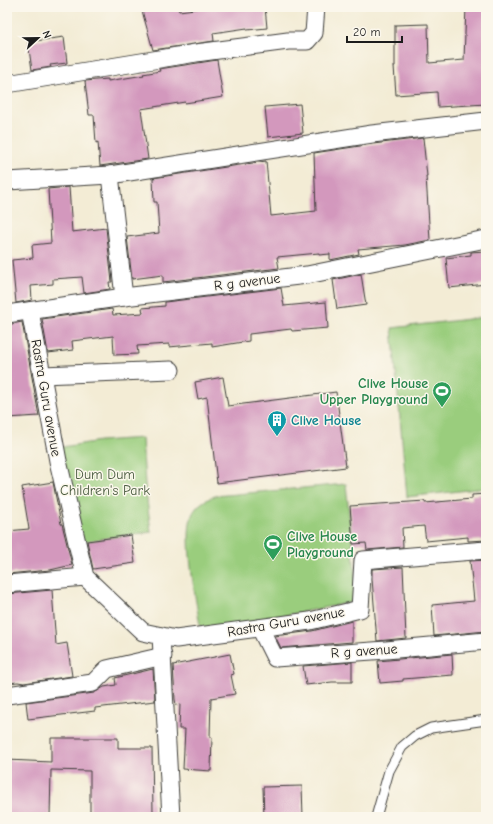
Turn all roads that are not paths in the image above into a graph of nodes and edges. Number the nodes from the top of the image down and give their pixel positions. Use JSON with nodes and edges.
{"nodes":[{"id":1,"x":316,"y":7,"type":"edge"},
{"id":2,"x":7,"y":84,"type":"edge"},
{"id":3,"x":486,"y":121,"type":"edge"},
{"id":4,"x":110,"y":175,"type":"junction"},
{"id":5,"x":7,"y":181,"type":"edge"},
{"id":6,"x":486,"y":239,"type":"edge"},
{"id":7,"x":124,"y":297,"type":"junction"},
{"id":8,"x":30,"y":311,"type":"junction"},
{"id":9,"x":7,"y":314,"type":"edge"},
{"id":10,"x":171,"y":370,"type":"dead end"},
{"id":11,"x":42,"y":376,"type":"junction"},
{"id":12,"x":486,"y":550,"type":"edge"},
{"id":13,"x":85,"y":577,"type":"junction"},
{"id":14,"x":7,"y":584,"type":"edge"},
{"id":15,"x":260,"y":628,"type":"junction"},
{"id":16,"x":161,"y":636,"type":"junction"},
{"id":17,"x":486,"y":641,"type":"edge"},
{"id":18,"x":163,"y":656,"type":"junction"},
{"id":19,"x":7,"y":695,"type":"edge"},
{"id":20,"x":486,"y":720,"type":"edge"},
{"id":21,"x":171,"y":817,"type":"edge"},
{"id":22,"x":376,"y":817,"type":"edge"}],
"edges":[{"from":1,"to":2,"type":"street"},
{"from":3,"to":4,"type":"street"},
{"from":4,"to":5,"type":"street"},
{"from":4,"to":7,"type":"street"},
{"from":6,"to":7,"type":"street","name":"R g avenue"},
{"from":7,"to":8,"type":"street","name":"R g avenue"},
{"from":8,"to":9,"type":"street","name":"R g avenue"},
{"from":8,"to":11,"type":"street","name":"Rastra Guru avenue"},
{"from":10,"to":11,"type":"street"},
{"from":11,"to":13,"type":"street","name":"Rastra Guru avenue"},
{"from":12,"to":15,"type":"street","name":"Rastra Guru avenue"},
{"from":13,"to":14,"type":"street"},
{"from":13,"to":16,"type":"street","name":"Rastra Guru avenue"},
{"from":15,"to":16,"type":"street","name":"Rastra Guru avenue"},
{"from":15,"to":17,"type":"street","name":"R g avenue"},
{"from":16,"to":18,"type":"street"},
{"from":18,"to":19,"type":"street"},
{"from":18,"to":21,"type":"street"},
{"from":20,"to":22,"type":"lane"}]}
